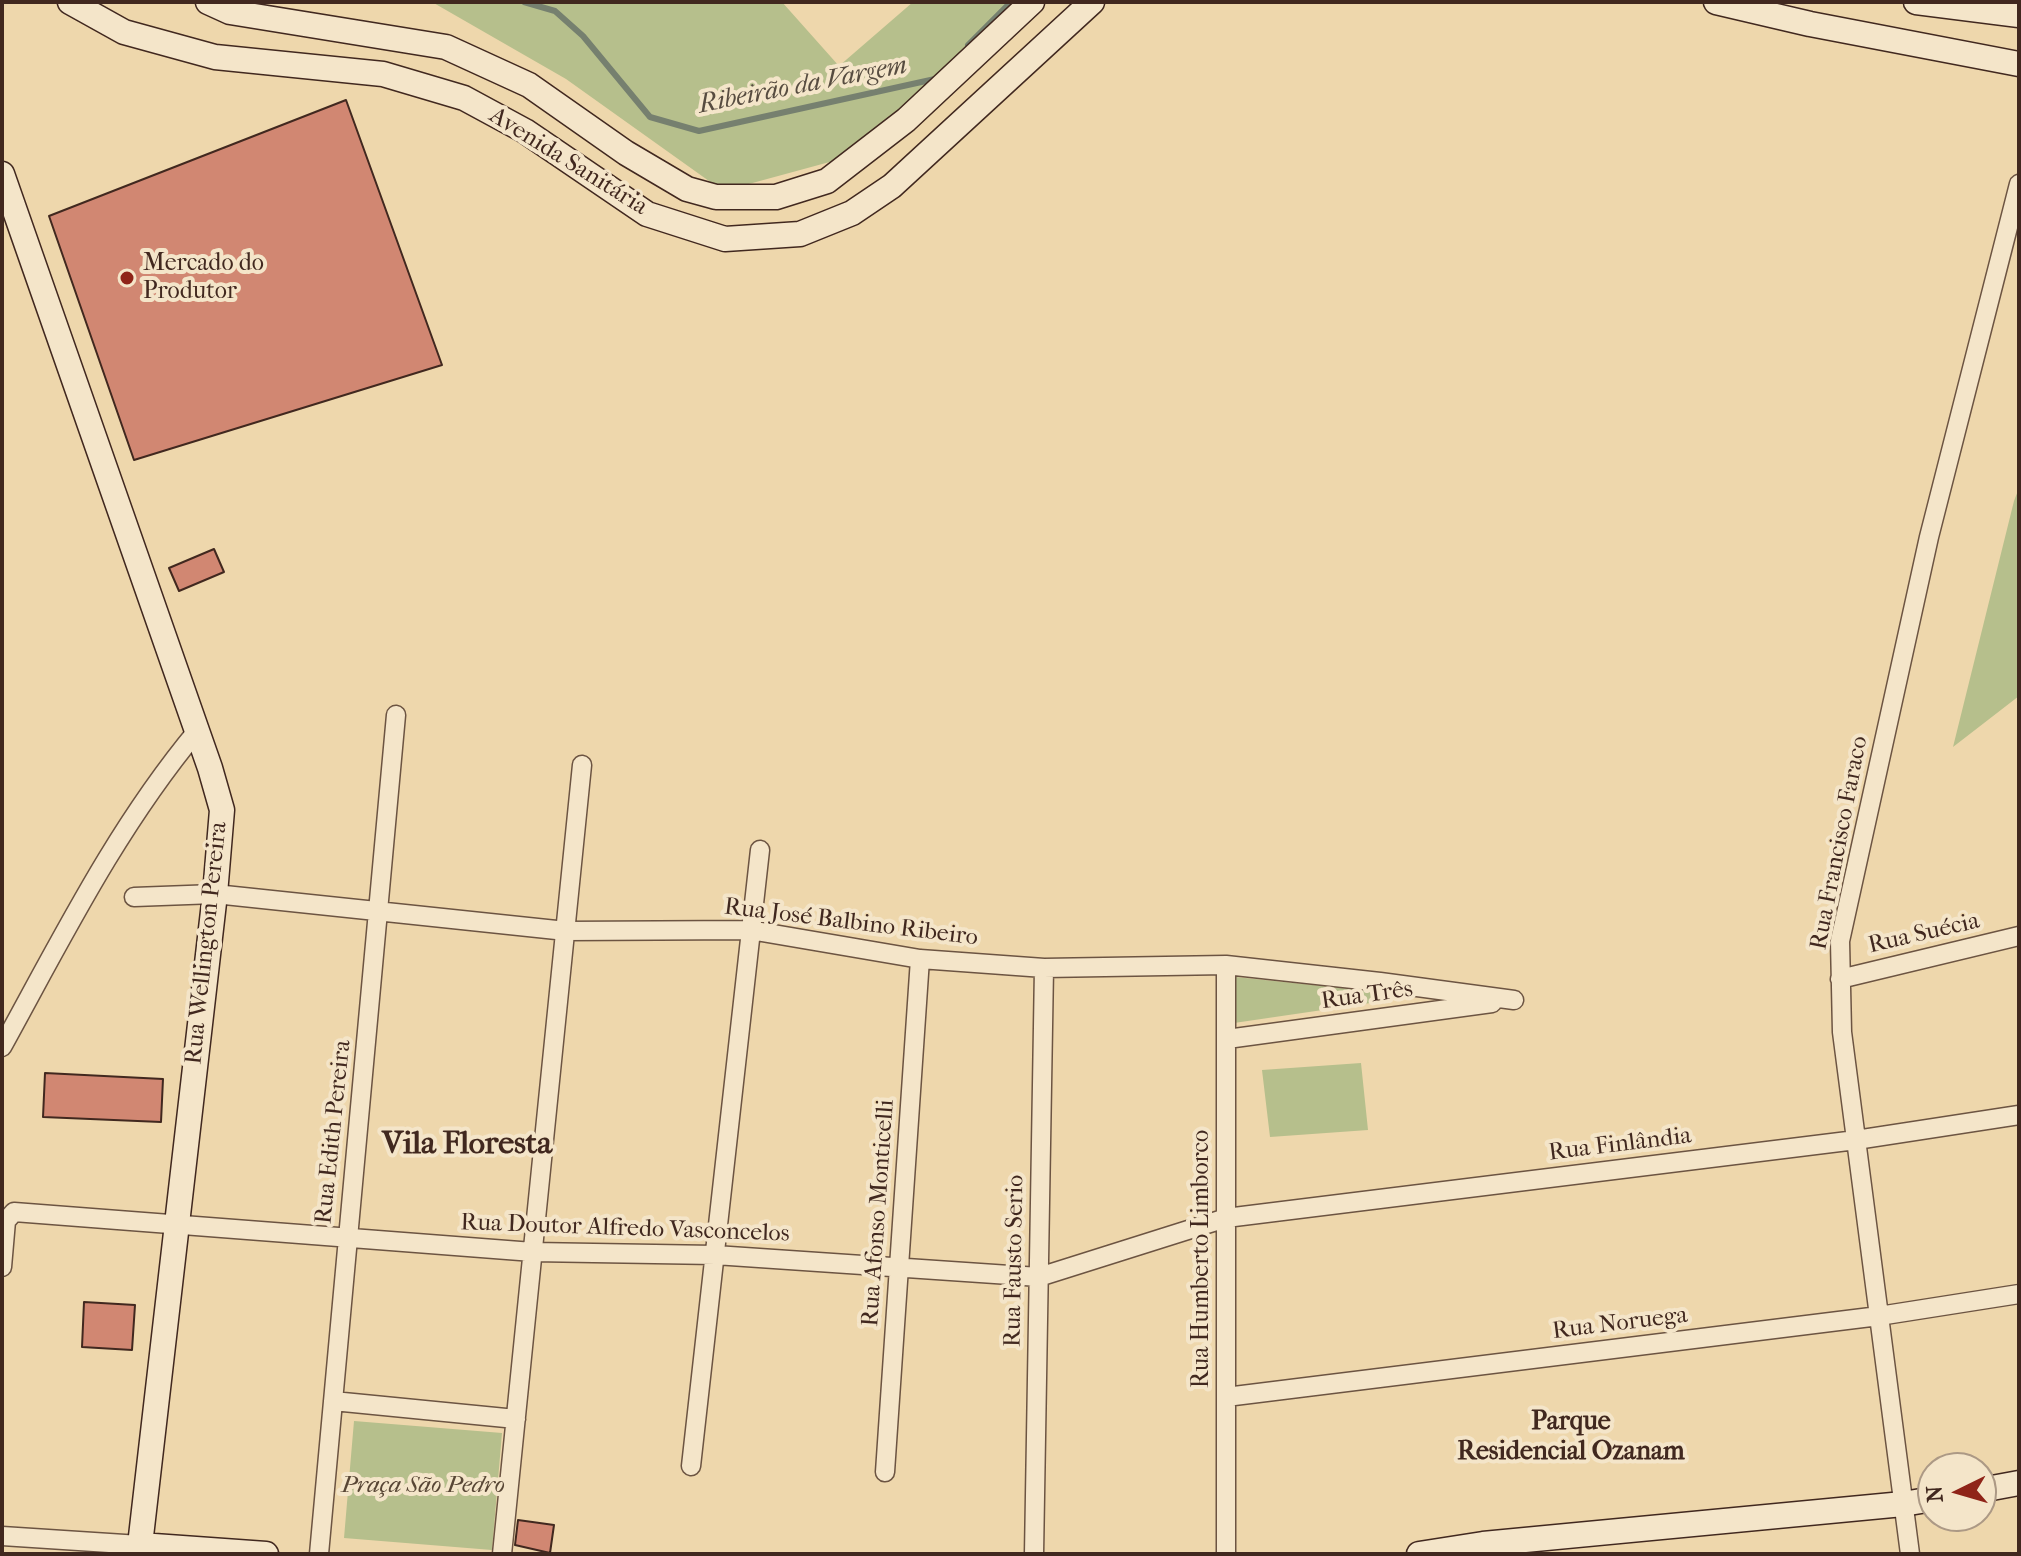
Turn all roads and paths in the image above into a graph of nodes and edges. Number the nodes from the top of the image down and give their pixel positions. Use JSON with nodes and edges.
{"nodes":[{"id":1,"x":70,"y":2,"type":"edge"},
{"id":2,"x":208,"y":2,"type":"edge"},
{"id":3,"x":1032,"y":2,"type":"edge"},
{"id":4,"x":1092,"y":2,"type":"edge"},
{"id":5,"x":1716,"y":2,"type":"edge"},
{"id":6,"x":1916,"y":2,"type":"edge"},
{"id":7,"x":2019,"y":15,"type":"edge"},
{"id":8,"x":2019,"y":64,"type":"edge"},
{"id":9,"x":2,"y":174,"type":"edge"},
{"id":10,"x":2018,"y":194,"type":"edge"},
{"id":11,"x":396,"y":715,"type":"dead end"},
{"id":12,"x":197,"y":731,"type":"junction"},
{"id":13,"x":582,"y":765,"type":"dead end"},
{"id":14,"x":760,"y":850,"type":"dead end"},
{"id":15,"x":215,"y":894,"type":"junction"},
{"id":16,"x":134,"y":897,"type":"dead end"},
{"id":17,"x":380,"y":909,"type":"junction"},
{"id":18,"x":750,"y":930,"type":"junction"},
{"id":19,"x":566,"y":931,"type":"junction"},
{"id":20,"x":2019,"y":936,"type":"edge"},
{"id":21,"x":920,"y":959,"type":"junction"},
{"id":22,"x":1226,"y":965,"type":"junction"},
{"id":23,"x":1044,"y":968,"type":"junction"},
{"id":24,"x":1840,"y":979,"type":"junction"},
{"id":25,"x":1514,"y":1000,"type":"joint"},
{"id":26,"x":1227,"y":1039,"type":"junction"},
{"id":27,"x":2,"y":1047,"type":"edge"},
{"id":28,"x":2019,"y":1115,"type":"edge"},
{"id":29,"x":1856,"y":1140,"type":"junction"},
{"id":30,"x":1226,"y":1218,"type":"junction"},
{"id":31,"x":175,"y":1225,"type":"junction"},
{"id":32,"x":348,"y":1237,"type":"junction"},
{"id":33,"x":533,"y":1252,"type":"junction"},
{"id":34,"x":715,"y":1255,"type":"junction"},
{"id":35,"x":2,"y":1267,"type":"edge"},
{"id":36,"x":899,"y":1267,"type":"junction"},
{"id":37,"x":1039,"y":1277,"type":"junction"},
{"id":38,"x":2019,"y":1294,"type":"edge"},
{"id":39,"x":1879,"y":1316,"type":"junction"},
{"id":40,"x":1226,"y":1397,"type":"junction"},
{"id":41,"x":333,"y":1401,"type":"junction"},
{"id":42,"x":516,"y":1419,"type":"junction"},
{"id":43,"x":691,"y":1466,"type":"dead end"},
{"id":44,"x":885,"y":1472,"type":"dead end"},
{"id":45,"x":2019,"y":1483,"type":"edge"},
{"id":46,"x":1997,"y":1487,"type":"edge"},
{"id":47,"x":1917,"y":1502,"type":"edge"},
{"id":48,"x":1903,"y":1504,"type":"junction"},
{"id":49,"x":2,"y":1536,"type":"edge"},
{"id":50,"x":1482,"y":1549,"type":"edge"},
{"id":51,"x":139,"y":1550,"type":"edge"},
{"id":52,"x":266,"y":1554,"type":"edge"},
{"id":53,"x":319,"y":1554,"type":"edge"},
{"id":54,"x":502,"y":1554,"type":"edge"},
{"id":55,"x":1034,"y":1554,"type":"edge"},
{"id":56,"x":1226,"y":1554,"type":"edge"},
{"id":57,"x":1419,"y":1554,"type":"edge"},
{"id":58,"x":1910,"y":1554,"type":"edge"}],
"edges":[{"from":1,"to":4,"type":"street","name":"Avenida Sanitária"},
{"from":2,"to":3,"type":"street","name":"Avenida Sanitária"},
{"from":5,"to":8,"type":"street"},
{"from":6,"to":7,"type":"street"},
{"from":9,"to":12,"type":"street","name":"Rua Wellington Pereira"},
{"from":10,"to":24,"type":"street","name":"Rua Francisco Faraco"},
{"from":11,"to":17,"type":"street","name":"Rua Edith Pereira"},
{"from":12,"to":15,"type":"street","name":"Rua Wellington Pereira"},
{"from":12,"to":27,"type":"street"},
{"from":13,"to":19,"type":"street"},
{"from":14,"to":18,"type":"street"},
{"from":15,"to":16,"type":"street","name":"Rua José Balbino Ribeiro"},
{"from":15,"to":17,"type":"street","name":"Rua José Balbino Ribeiro"},
{"from":15,"to":31,"type":"street","name":"Rua Wellington Pereira"},
{"from":17,"to":19,"type":"street","name":"Rua José Balbino Ribeiro"},
{"from":17,"to":32,"type":"street","name":"Rua Edith Pereira"},
{"from":18,"to":19,"type":"street","name":"Rua José Balbino Ribeiro"},
{"from":18,"to":21,"type":"street","name":"Rua José Balbino Ribeiro"},
{"from":18,"to":34,"type":"street"},
{"from":19,"to":33,"type":"street"},
{"from":20,"to":24,"type":"street","name":"Rua Suécia"},
{"from":21,"to":23,"type":"street","name":"Rua José Balbino Ribeiro"},
{"from":21,"to":36,"type":"street","name":"Rua Afonso Monticelli"},
{"from":22,"to":23,"type":"street","name":"Rua José Balbino Ribeiro"},
{"from":22,"to":25,"type":"street","name":"Rua José Balbino Ribeiro"},
{"from":22,"to":26,"type":"street","name":"Rua Humberto Limborco"},
{"from":23,"to":37,"type":"street","name":"Rua Fausto Serio"},
{"from":24,"to":29,"type":"street","name":"Rua Francisco Faraco"},
{"from":25,"to":26,"type":"street","name":"Rua Três"},
{"from":26,"to":30,"type":"street","name":"Rua Humberto Limborco"},
{"from":28,"to":29,"type":"street","name":"Rua Finlândia"},
{"from":29,"to":30,"type":"street","name":"Rua Finlândia"},
{"from":29,"to":39,"type":"street","name":"Rua Francisco Faraco"},
{"from":30,"to":37,"type":"street","name":"Rua Doutor Alfredo Vasconcelos"},
{"from":30,"to":40,"type":"street","name":"Rua Humberto Limborco"},
{"from":31,"to":32,"type":"street","name":"Rua Doutor Alfredo Vasconcelos"},
{"from":31,"to":35,"type":"street","name":"Rua Doutor Alfredo Vasconcelos"},
{"from":31,"to":51,"type":"street","name":"Rua Wellington Pereira"},
{"from":32,"to":33,"type":"street","name":"Rua Doutor Alfredo Vasconcelos"},
{"from":32,"to":41,"type":"street","name":"Rua Edith Pereira"},
{"from":33,"to":34,"type":"street","name":"Rua Doutor Alfredo Vasconcelos"},
{"from":33,"to":42,"type":"street"},
{"from":34,"to":36,"type":"street","name":"Rua Doutor Alfredo Vasconcelos"},
{"from":34,"to":43,"type":"street"},
{"from":36,"to":37,"type":"street","name":"Rua Doutor Alfredo Vasconcelos"},
{"from":36,"to":44,"type":"street","name":"Rua Afonso Monticelli"},
{"from":37,"to":55,"type":"street","name":"Rua Fausto Serio"},
{"from":38,"to":39,"type":"street","name":"Rua Noruega"},
{"from":39,"to":40,"type":"street","name":"Rua Noruega"},
{"from":39,"to":48,"type":"street","name":"Rua Francisco Faraco"},
{"from":40,"to":56,"type":"street","name":"Rua Humberto Limborco"},
{"from":41,"to":42,"type":"street"},
{"from":41,"to":53,"type":"street","name":"Rua Edith Pereira"},
{"from":42,"to":54,"type":"street"},
{"from":45,"to":46,"type":"street"},
{"from":47,"to":48,"type":"street"},
{"from":48,"to":50,"type":"street"},
{"from":48,"to":58,"type":"street","name":"Rua Francisco Faraco"},
{"from":49,"to":51,"type":"street"},
{"from":50,"to":57,"type":"street"},
{"from":51,"to":52,"type":"street"}]}
